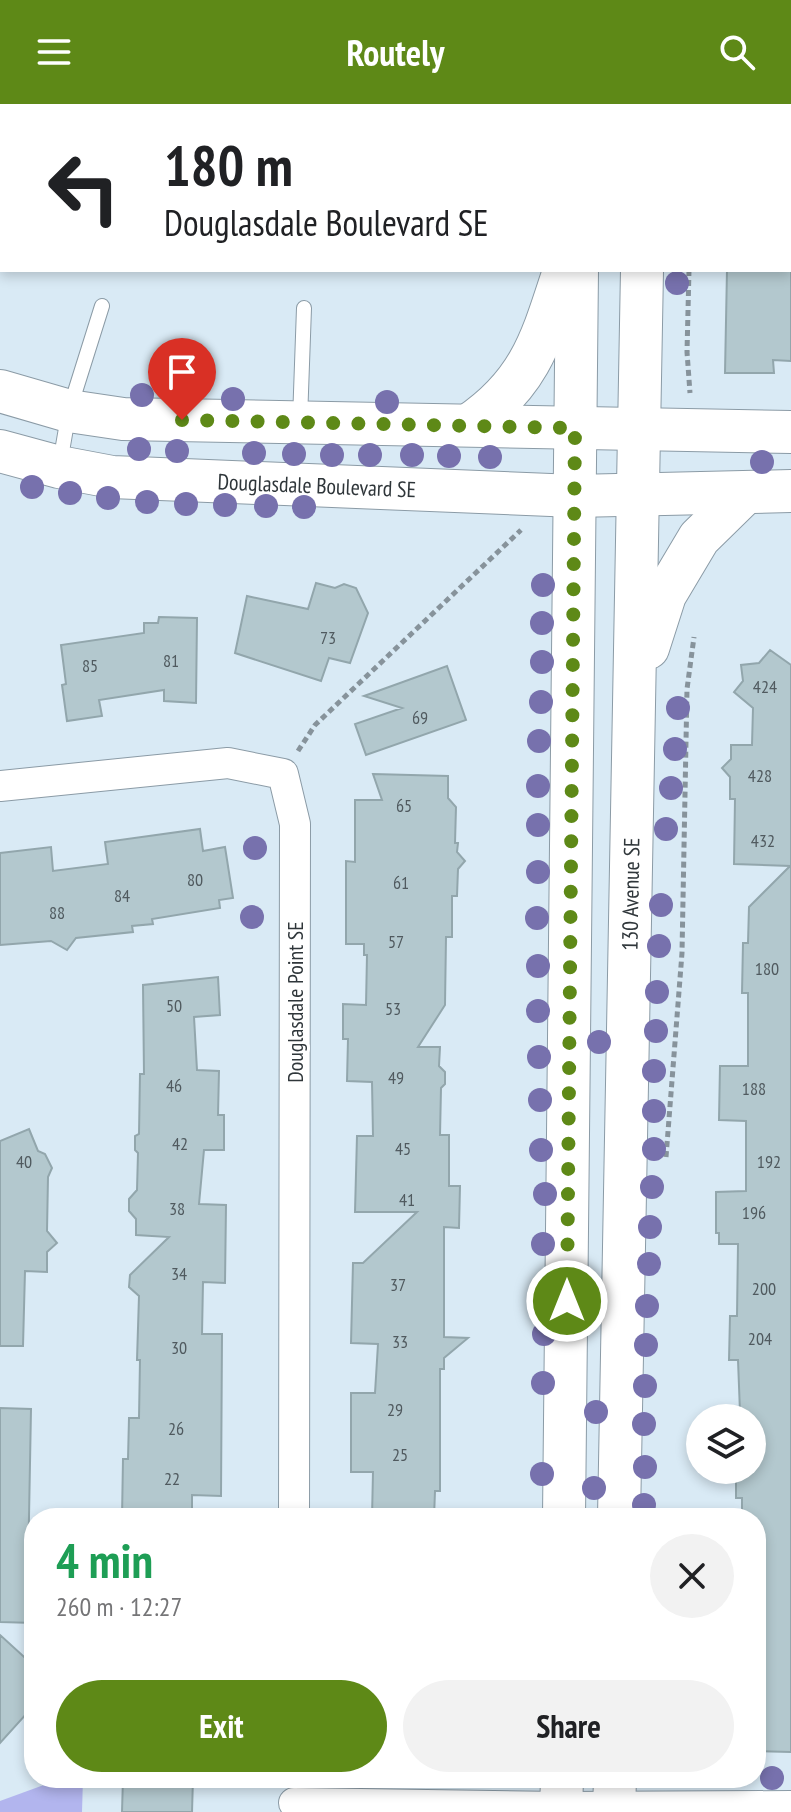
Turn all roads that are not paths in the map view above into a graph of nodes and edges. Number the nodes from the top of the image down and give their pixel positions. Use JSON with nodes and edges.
{"nodes":[{"id":1,"x":564,"y":272,"type":"edge"},
{"id":2,"x":577,"y":272,"type":"edge"},
{"id":3,"x":642,"y":272,"type":"edge"},
{"id":4,"x":102,"y":306,"type":"dead end"},
{"id":5,"x":304,"y":308,"type":"dead end"},
{"id":6,"x":0,"y":391,"type":"edge"},
{"id":7,"x":69,"y":411,"type":"junction"},
{"id":8,"x":300,"y":423,"type":"junction"},
{"id":9,"x":469,"y":425,"type":"junction"},
{"id":10,"x":575,"y":428,"type":"junction"},
{"id":11,"x":640,"y":430,"type":"junction"},
{"id":12,"x":791,"y":432,"type":"edge"},
{"id":13,"x":0,"y":451,"type":"edge"},
{"id":14,"x":59,"y":467,"type":"junction"},
{"id":15,"x":791,"y":491,"type":"edge"},
{"id":16,"x":746,"y":492,"type":"junction"},
{"id":17,"x":575,"y":496,"type":"junction"},
{"id":18,"x":638,"y":496,"type":"junction"},
{"id":19,"x":633,"y":699,"type":"junction"},
{"id":20,"x":0,"y":786,"type":"edge"},
{"id":21,"x":294,"y":1508,"type":"edge"},
{"id":22,"x":564,"y":1508,"type":"edge"},
{"id":23,"x":619,"y":1508,"type":"edge"},
{"id":24,"x":294,"y":1798,"type":"edge"},
{"id":25,"x":561,"y":1799,"type":"edge"},
{"id":26,"x":615,"y":1799,"type":"edge"},
{"id":27,"x":791,"y":1806,"type":"edge"}],
"edges":[{"from":1,"to":9,"type":"street"},
{"from":2,"to":10,"type":"street"},
{"from":3,"to":11,"type":"street","name":"130 Avenue SE"},
{"from":4,"to":7,"type":"lane"},
{"from":5,"to":8,"type":"lane"},
{"from":6,"to":7,"type":"street"},
{"from":7,"to":8,"type":"street"},
{"from":7,"to":14,"type":"lane"},
{"from":8,"to":9,"type":"street"},
{"from":9,"to":10,"type":"street"},
{"from":10,"to":11,"type":"street"},
{"from":10,"to":17,"type":"street"},
{"from":11,"to":12,"type":"street"},
{"from":11,"to":18,"type":"street","name":"130 Avenue SE"},
{"from":13,"to":14,"type":"street","name":"Douglasdale Boulevard SE"},
{"from":14,"to":17,"type":"street","name":"Douglasdale Boulevard SE"},
{"from":15,"to":16,"type":"street","name":"Douglasdale Boulevard SE"},
{"from":16,"to":18,"type":"street","name":"Douglasdale Boulevard SE"},
{"from":16,"to":19,"type":"street"},
{"from":17,"to":18,"type":"street","name":"Douglasdale Boulevard SE"},
{"from":17,"to":22,"type":"street"},
{"from":18,"to":19,"type":"street","name":"130 Avenue SE"},
{"from":19,"to":23,"type":"street","name":"130 Avenue SE"},
{"from":20,"to":21,"type":"street","name":"Douglasdale Point SE"},
{"from":24,"to":25,"type":"street"},
{"from":25,"to":26,"type":"street"},
{"from":26,"to":27,"type":"street"}]}
